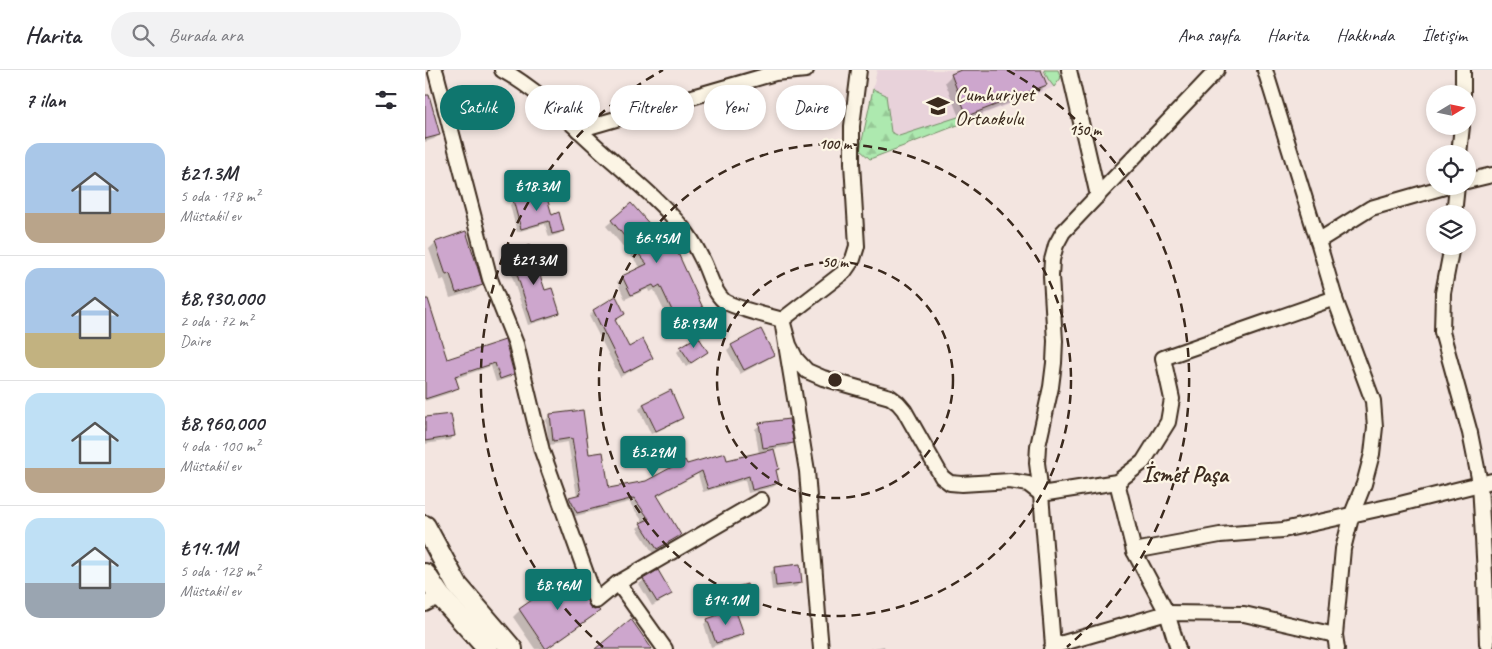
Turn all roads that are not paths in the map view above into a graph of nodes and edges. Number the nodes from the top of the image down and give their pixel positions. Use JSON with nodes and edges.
{"nodes":[{"id":1,"x":501,"y":70,"type":"edge"},
{"id":2,"x":806,"y":70,"type":"edge"},
{"id":3,"x":859,"y":70,"type":"edge"},
{"id":4,"x":1069,"y":70,"type":"edge"},
{"id":5,"x":1217,"y":70,"type":"edge"},
{"id":6,"x":1265,"y":70,"type":"edge"},
{"id":7,"x":1463,"y":70,"type":"edge"},
{"id":8,"x":435,"y":73,"type":"edge"},
{"id":9,"x":525,"y":85,"type":"edge"},
{"id":10,"x":1463,"y":85,"type":"edge"},
{"id":11,"x":600,"y":124,"type":"edge"},
{"id":12,"x":578,"y":130,"type":"edge"},
{"id":13,"x":1492,"y":175,"type":"edge"},
{"id":14,"x":1476,"y":179,"type":"edge"},
{"id":15,"x":1426,"y":192,"type":"edge"},
{"id":16,"x":1097,"y":196,"type":"junction"},
{"id":17,"x":1319,"y":241,"type":"junction"},
{"id":18,"x":1450,"y":255,"type":"edge"},
{"id":19,"x":1335,"y":298,"type":"junction"},
{"id":20,"x":782,"y":320,"type":"junction"},
{"id":21,"x":1492,"y":472,"type":"edge"},
{"id":22,"x":1117,"y":482,"type":"junction"},
{"id":23,"x":1486,"y":482,"type":"edge"},
{"id":24,"x":1041,"y":494,"type":"junction"},
{"id":25,"x":761,"y":500,"type":"dead end"},
{"id":26,"x":1351,"y":514,"type":"junction"},
{"id":27,"x":425,"y":526,"type":"edge"},
{"id":28,"x":1134,"y":551,"type":"junction"},
{"id":29,"x":425,"y":574,"type":"edge"},
{"id":30,"x":618,"y":583,"type":"junction"},
{"id":31,"x":433,"y":600,"type":"edge"},
{"id":32,"x":1167,"y":613,"type":"junction"},
{"id":33,"x":1335,"y":635,"type":"junction"},
{"id":34,"x":1487,"y":644,"type":"edge"},
{"id":35,"x":1052,"y":648,"type":"edge"},
{"id":36,"x":488,"y":649,"type":"edge"},
{"id":37,"x":512,"y":649,"type":"edge"},
{"id":38,"x":665,"y":649,"type":"edge"},
{"id":39,"x":821,"y":649,"type":"edge"},
{"id":40,"x":1178,"y":649,"type":"edge"},
{"id":41,"x":1337,"y":649,"type":"edge"}],
"edges":[{"from":1,"to":9,"type":"street"},
{"from":2,"to":11,"type":"street"},
{"from":3,"to":20,"type":"street"},
{"from":4,"to":16,"type":"street"},
{"from":5,"to":16,"type":"street"},
{"from":6,"to":17,"type":"street"},
{"from":7,"to":10,"type":"street"},
{"from":8,"to":30,"type":"street"},
{"from":12,"to":20,"type":"street"},
{"from":13,"to":14,"type":"street"},
{"from":15,"to":17,"type":"street"},
{"from":16,"to":24,"type":"street"},
{"from":17,"to":19,"type":"street"},
{"from":18,"to":23,"type":"street"},
{"from":19,"to":22,"type":"street"},
{"from":19,"to":26,"type":"street"},
{"from":20,"to":24,"type":"street"},
{"from":20,"to":39,"type":"street"},
{"from":21,"to":23,"type":"street"},
{"from":22,"to":24,"type":"street"},
{"from":22,"to":28,"type":"street"},
{"from":23,"to":26,"type":"street"},
{"from":23,"to":34,"type":"street"},
{"from":24,"to":35,"type":"street"},
{"from":25,"to":30,"type":"street"},
{"from":26,"to":28,"type":"street"},
{"from":26,"to":33,"type":"street"},
{"from":27,"to":37,"type":"main road"},
{"from":28,"to":32,"type":"street"},
{"from":29,"to":31,"type":"main road"},
{"from":30,"to":38,"type":"street"},
{"from":31,"to":36,"type":"main road"},
{"from":32,"to":33,"type":"street"},
{"from":32,"to":35,"type":"street"},
{"from":32,"to":40,"type":"street"},
{"from":33,"to":41,"type":"street"}]}
